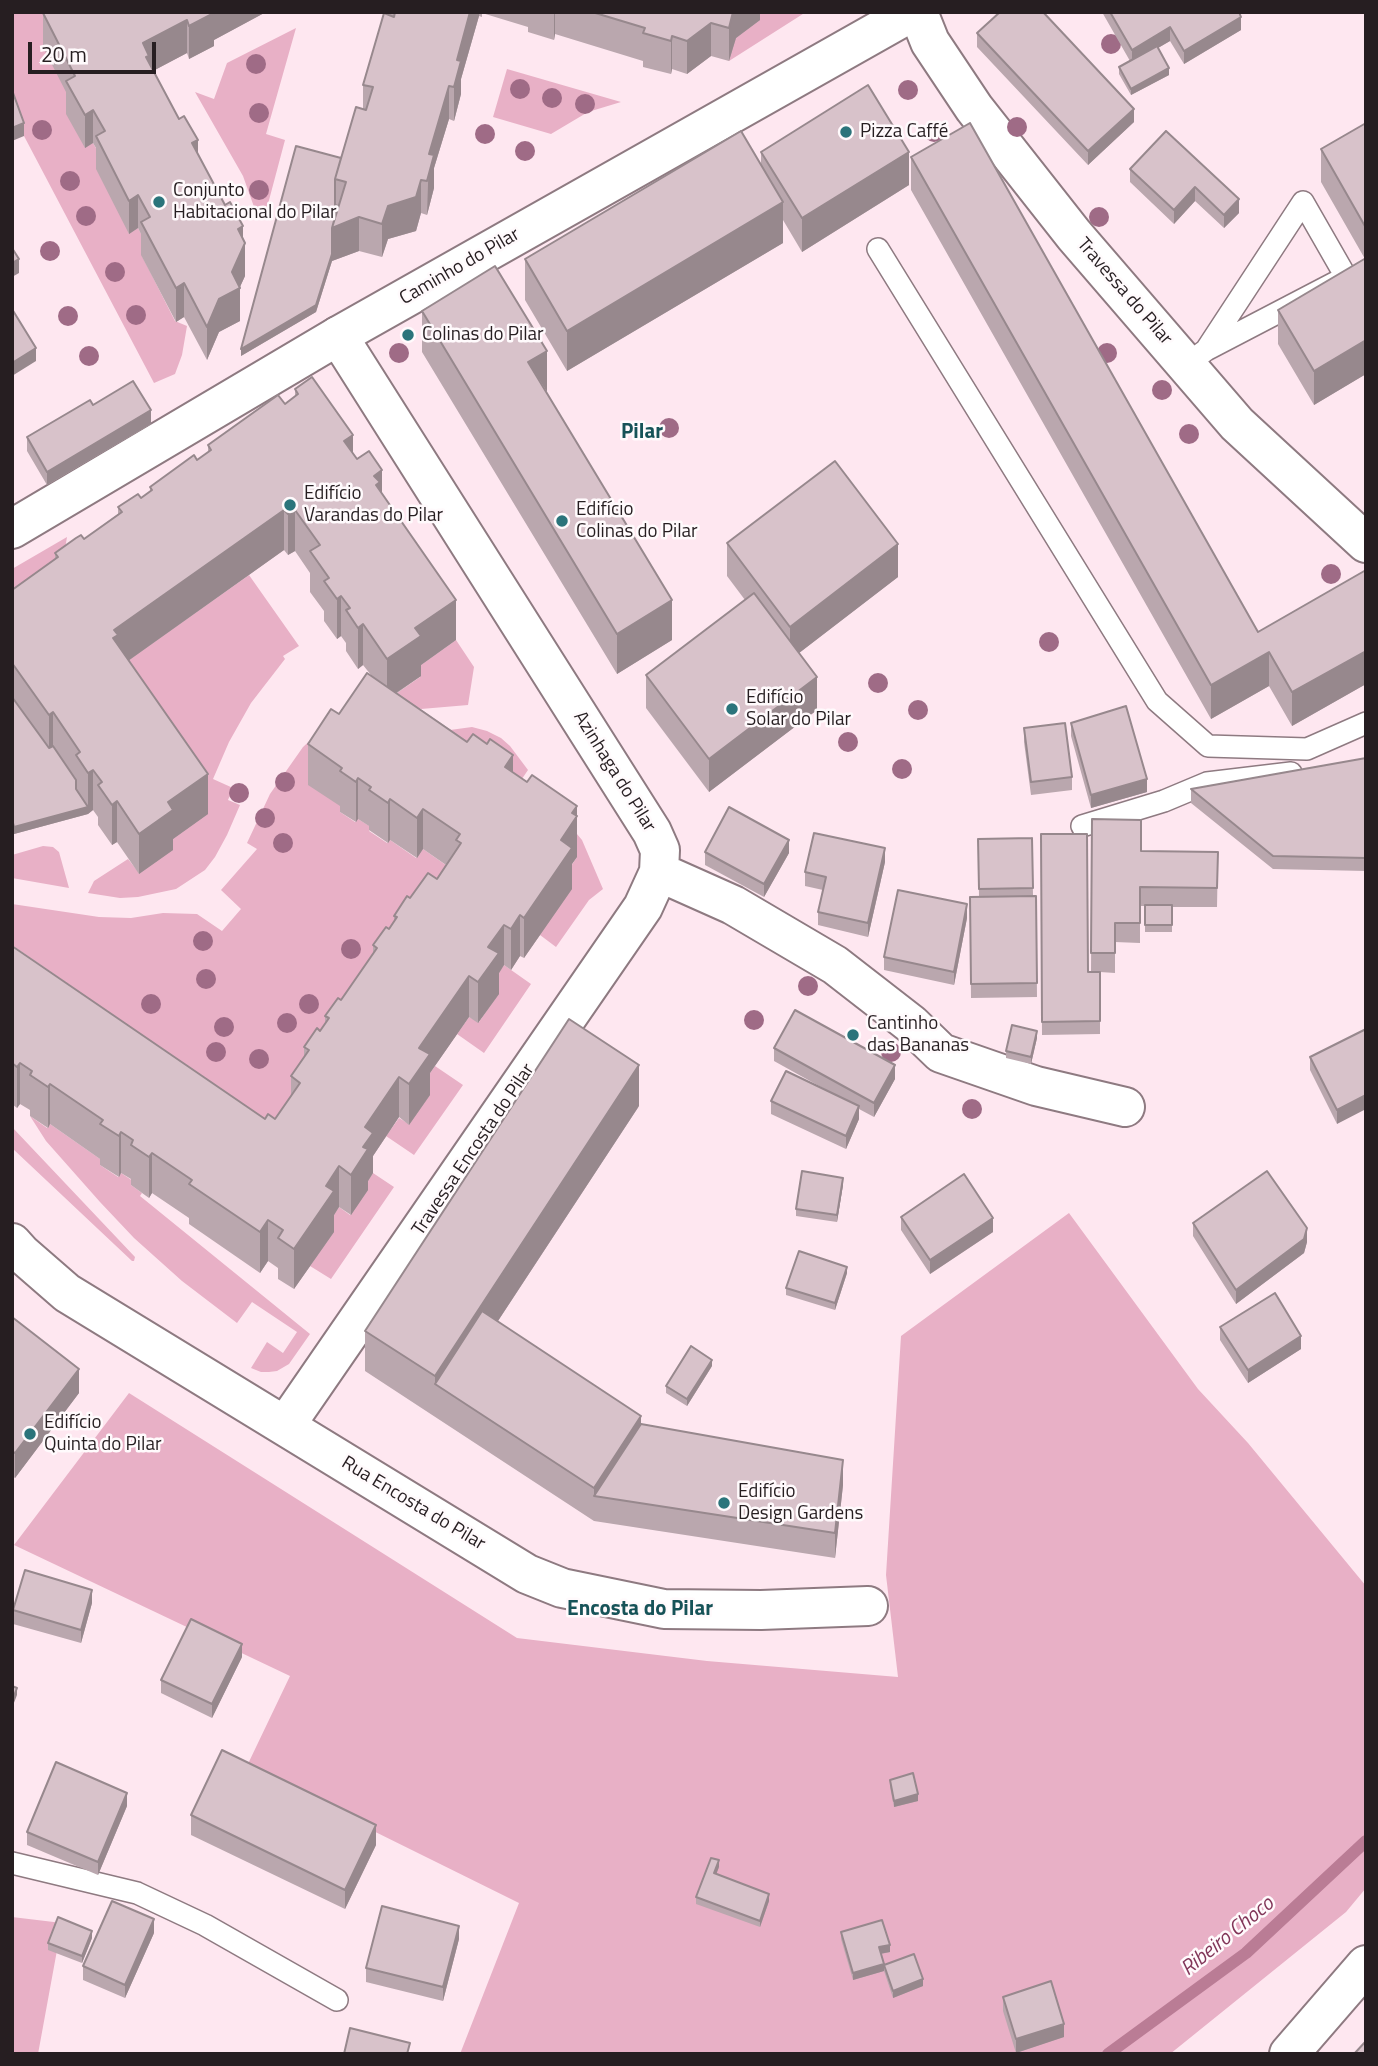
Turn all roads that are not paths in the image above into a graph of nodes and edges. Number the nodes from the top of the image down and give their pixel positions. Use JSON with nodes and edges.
{"nodes":[{"id":1,"x":912,"y":12,"type":"edge"},
{"id":2,"x":918,"y":12,"type":"edge"},
{"id":3,"x":878,"y":249,"type":"dead end"},
{"id":4,"x":338,"y":336,"type":"junction"},
{"id":5,"x":1196,"y":357,"type":"junction"},
{"id":6,"x":12,"y":529,"type":"edge"},
{"id":7,"x":1366,"y":544,"type":"edge"},
{"id":8,"x":1366,"y":723,"type":"edge"},
{"id":9,"x":1306,"y":771,"type":"edge"},
{"id":10,"x":1082,"y":825,"type":"dead end"},
{"id":11,"x":659,"y":872,"type":"junction"},
{"id":12,"x":1125,"y":1107,"type":"dead end"},
{"id":13,"x":12,"y":1243,"type":"edge"},
{"id":14,"x":285,"y":1426,"type":"junction"},
{"id":15,"x":868,"y":1606,"type":"dead end"},
{"id":16,"x":12,"y":1863,"type":"edge"},
{"id":17,"x":1366,"y":1965,"type":"edge"},
{"id":18,"x":338,"y":2000,"type":"dead end"},
{"id":19,"x":1289,"y":2054,"type":"edge"}],
"edges":[{"from":1,"to":4,"type":"street","name":"Caminho do Pilar"},
{"from":2,"to":5,"type":"street","name":"Travessa do Pilar"},
{"from":3,"to":8,"type":"lane"},
{"from":4,"to":6,"type":"street","name":"Caminho do Pilar"},
{"from":4,"to":11,"type":"street","name":"Azinhaga do Pilar"},
{"from":5,"to":5,"type":"lane"},
{"from":5,"to":7,"type":"street","name":"Travessa do Pilar"},
{"from":9,"to":10,"type":"lane"},
{"from":11,"to":12,"type":"street"},
{"from":11,"to":14,"type":"street","name":"Travessa Encosta do Pilar"},
{"from":13,"to":14,"type":"street","name":"Rua Encosta do Pilar"},
{"from":14,"to":15,"type":"street","name":"Rua Encosta do Pilar"},
{"from":16,"to":18,"type":"lane"},
{"from":17,"to":19,"type":"street"}]}
